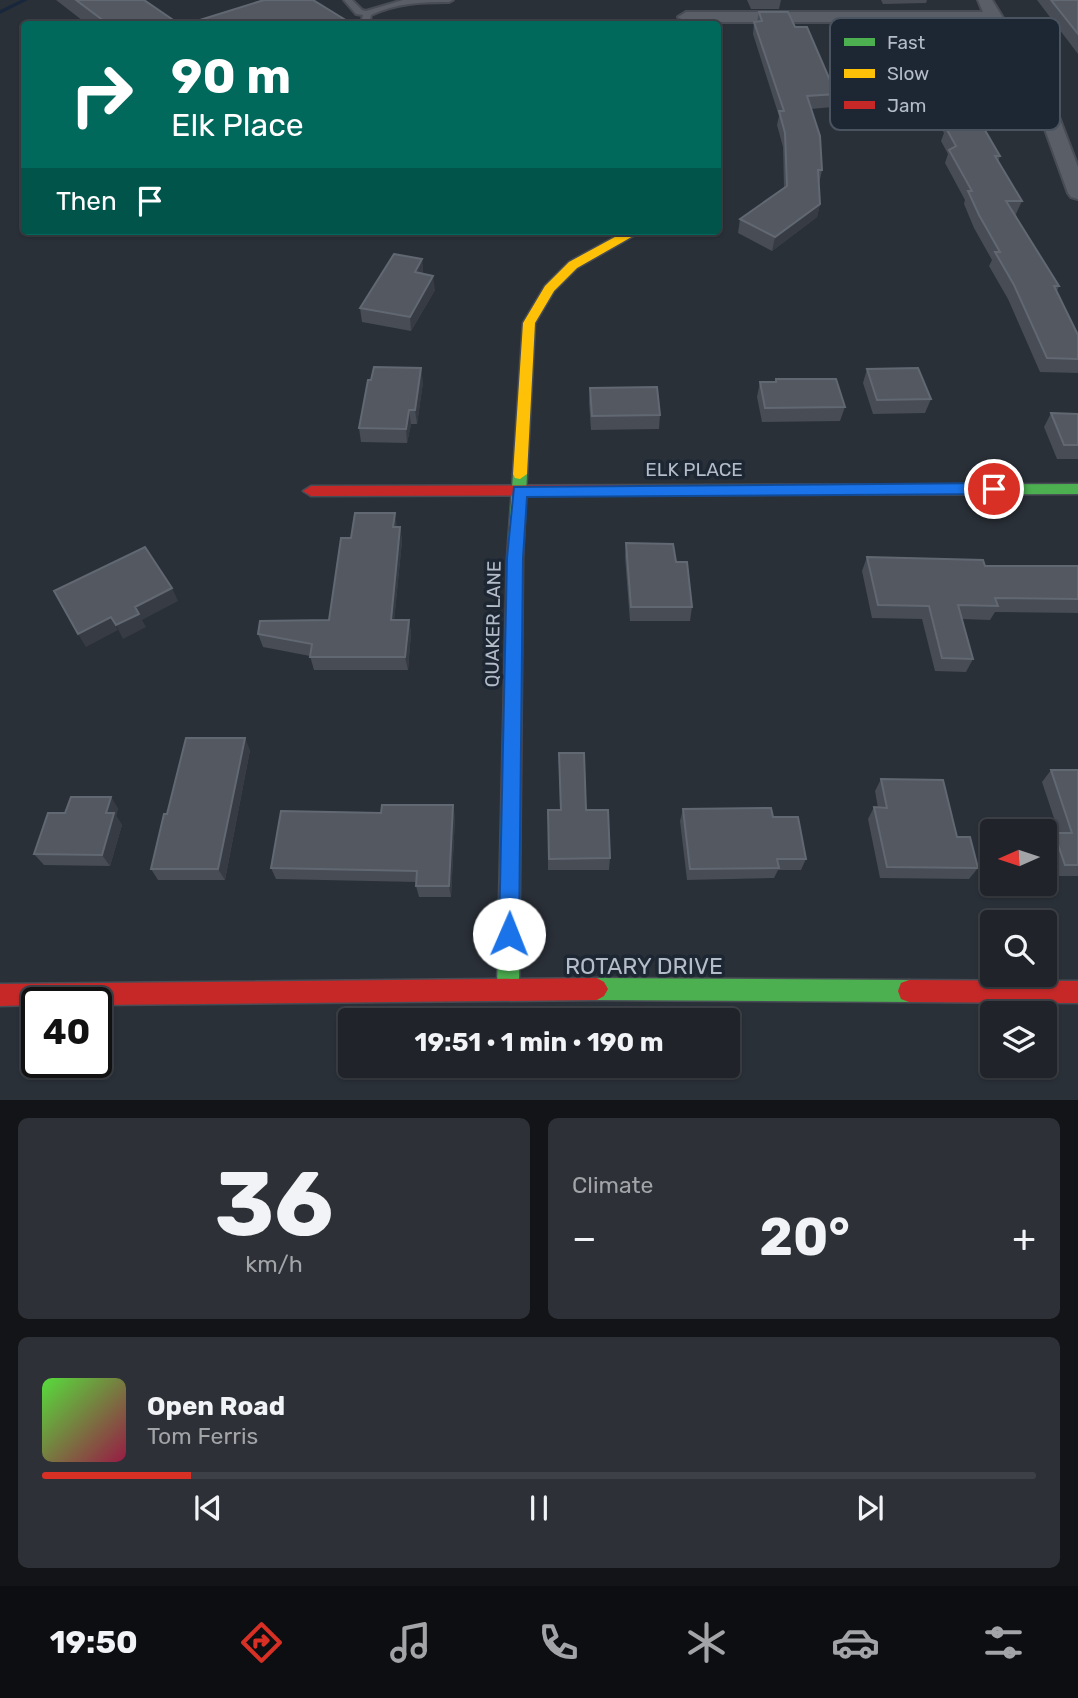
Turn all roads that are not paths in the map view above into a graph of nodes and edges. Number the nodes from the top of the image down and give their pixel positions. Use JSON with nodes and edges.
{"nodes":[{"id":1,"x":348,"y":0,"type":"edge"},
{"id":2,"x":383,"y":0,"type":"edge"},
{"id":3,"x":398,"y":0,"type":"edge"},
{"id":4,"x":449,"y":0,"type":"edge"},
{"id":5,"x":682,"y":0,"type":"edge"},
{"id":6,"x":983,"y":0,"type":"edge"},
{"id":7,"x":367,"y":14,"type":"junction"},
{"id":8,"x":995,"y":17,"type":"joint"},
{"id":9,"x":918,"y":18,"type":"edge"},
{"id":10,"x":830,"y":19,"type":"edge"},
{"id":11,"x":366,"y":21,"type":"edge"},
{"id":12,"x":687,"y":21,"type":"edge"},
{"id":13,"x":1057,"y":130,"type":"edge"},
{"id":14,"x":1078,"y":192,"type":"edge"},
{"id":15,"x":628,"y":235,"type":"edge"},
{"id":16,"x":1078,"y":489,"type":"edge"},
{"id":17,"x":311,"y":491,"type":"dead end"},
{"id":18,"x":519,"y":491,"type":"junction"},
{"id":19,"x":508,"y":988,"type":"junction"},
{"id":20,"x":1078,"y":992,"type":"edge"},
{"id":21,"x":0,"y":995,"type":"edge"}],
"edges":[{"from":1,"to":7,"type":"lane"},
{"from":2,"to":3,"type":"lane"},
{"from":3,"to":4,"type":"lane"},
{"from":3,"to":7,"type":"lane"},
{"from":5,"to":12,"type":"street"},
{"from":6,"to":8,"type":"street"},
{"from":7,"to":11,"type":"lane"},
{"from":8,"to":9,"type":"street"},
{"from":10,"to":12,"type":"street"},
{"from":13,"to":14,"type":"street"},
{"from":15,"to":18,"type":"street","name":"QUAKER LANE"},
{"from":16,"to":18,"type":"street","name":"ELK PLACE"},
{"from":17,"to":18,"type":"street","name":"ELK PLACE"},
{"from":18,"to":19,"type":"street","name":"QUAKER LANE"},
{"from":19,"to":20,"type":"street","name":"ROTARY DRIVE"},
{"from":19,"to":21,"type":"street","name":"ROTARY DRIVE"}]}
